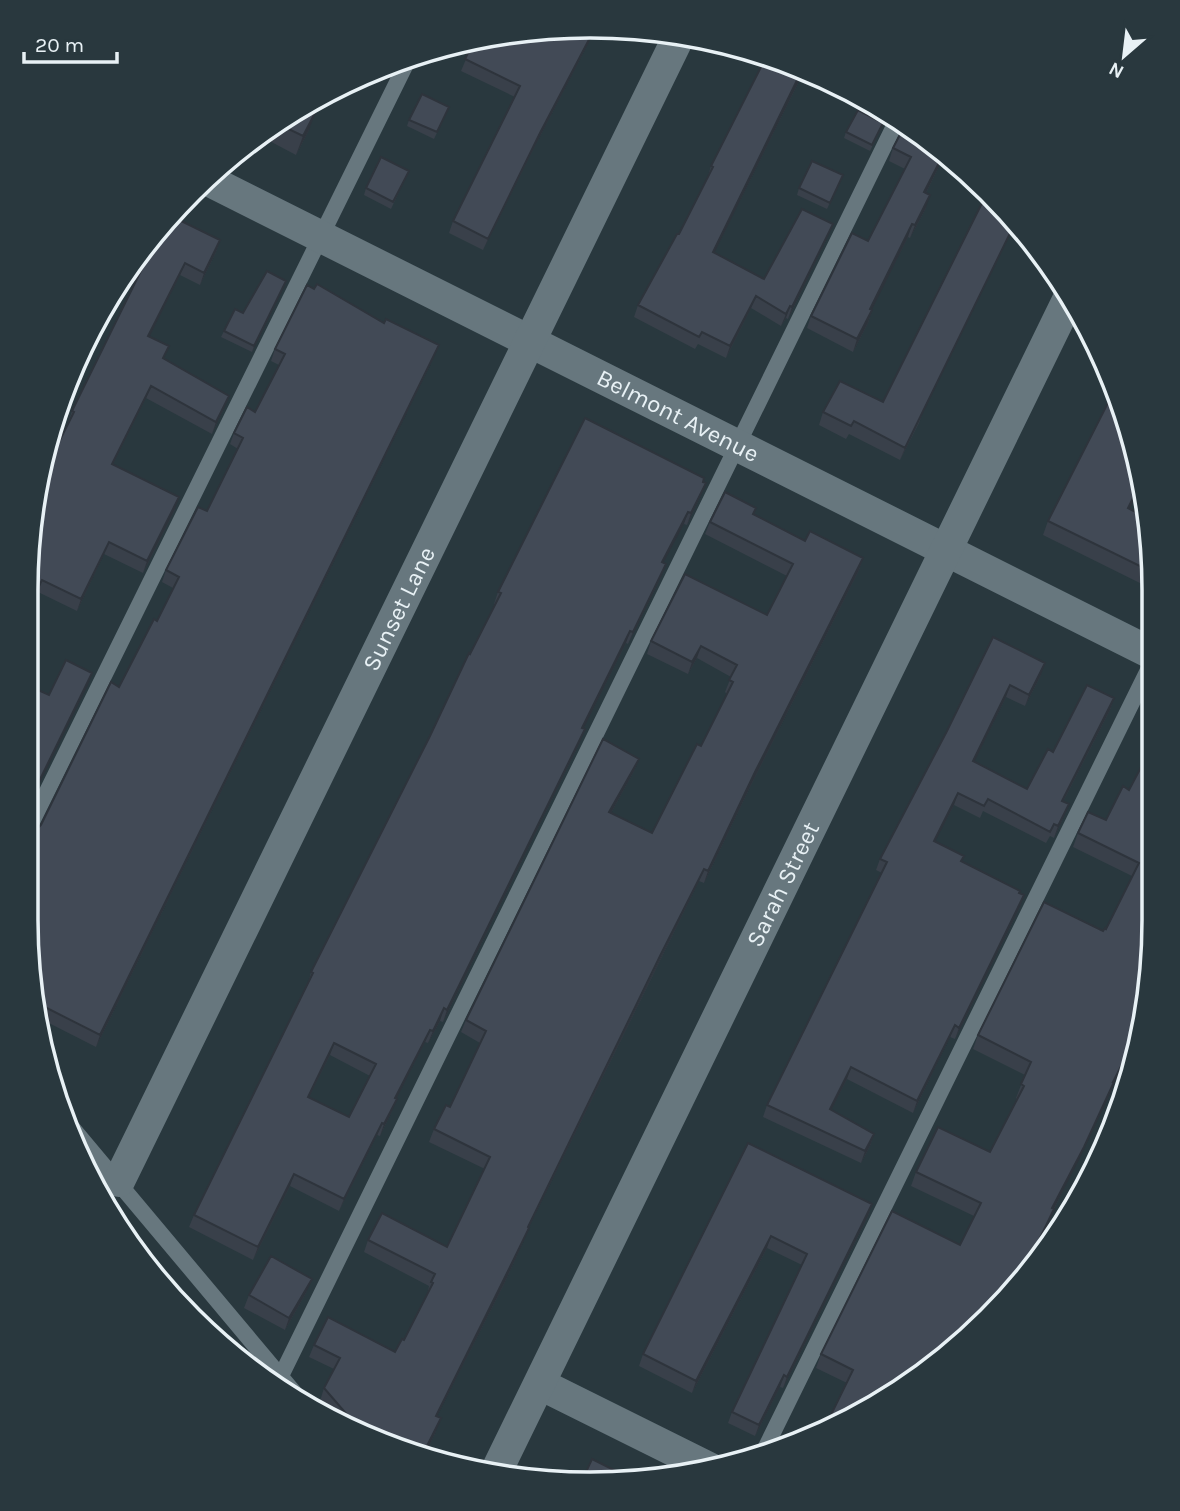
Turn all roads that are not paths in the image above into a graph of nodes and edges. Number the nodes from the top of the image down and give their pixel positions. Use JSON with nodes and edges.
{"nodes":[{"id":1,"x":675,"y":45,"type":"edge"},
{"id":2,"x":402,"y":72,"type":"edge"},
{"id":3,"x":893,"y":129,"type":"edge"},
{"id":4,"x":216,"y":184,"type":"edge"},
{"id":5,"x":321,"y":237,"type":"junction"},
{"id":6,"x":1064,"y":308,"type":"edge"},
{"id":7,"x":529,"y":341,"type":"junction"},
{"id":8,"x":737,"y":446,"type":"junction"},
{"id":9,"x":945,"y":550,"type":"junction"},
{"id":10,"x":1142,"y":649,"type":"edge"},
{"id":11,"x":1142,"y":682,"type":"edge"},
{"id":12,"x":38,"y":810,"type":"edge"},
{"id":13,"x":85,"y":1142,"type":"edge"},
{"id":14,"x":118,"y":1181,"type":"junction"},
{"id":15,"x":281,"y":1376,"type":"junction"},
{"id":16,"x":285,"y":1380,"type":"edge"},
{"id":17,"x":540,"y":1384,"type":"junction"},
{"id":18,"x":768,"y":1443,"type":"edge"},
{"id":19,"x":697,"y":1462,"type":"edge"},
{"id":20,"x":500,"y":1465,"type":"edge"}],
"edges":[{"from":1,"to":7,"type":"street","name":"Sunset Lane"},
{"from":2,"to":5,"type":"lane"},
{"from":3,"to":8,"type":"lane"},
{"from":4,"to":5,"type":"street","name":"Belmont Avenue"},
{"from":5,"to":7,"type":"street","name":"Belmont Avenue"},
{"from":5,"to":12,"type":"lane"},
{"from":6,"to":9,"type":"street","name":"Sarah Street"},
{"from":7,"to":8,"type":"street","name":"Belmont Avenue"},
{"from":7,"to":14,"type":"street","name":"Sunset Lane"},
{"from":8,"to":9,"type":"street","name":"Belmont Avenue"},
{"from":8,"to":15,"type":"lane"},
{"from":9,"to":10,"type":"street","name":"Belmont Avenue"},
{"from":9,"to":17,"type":"street","name":"Sarah Street"},
{"from":11,"to":18,"type":"lane"},
{"from":13,"to":14,"type":"lane"},
{"from":14,"to":15,"type":"lane"},
{"from":15,"to":16,"type":"lane"},
{"from":17,"to":19,"type":"street"},
{"from":17,"to":20,"type":"street","name":"Sarah Street"}]}
